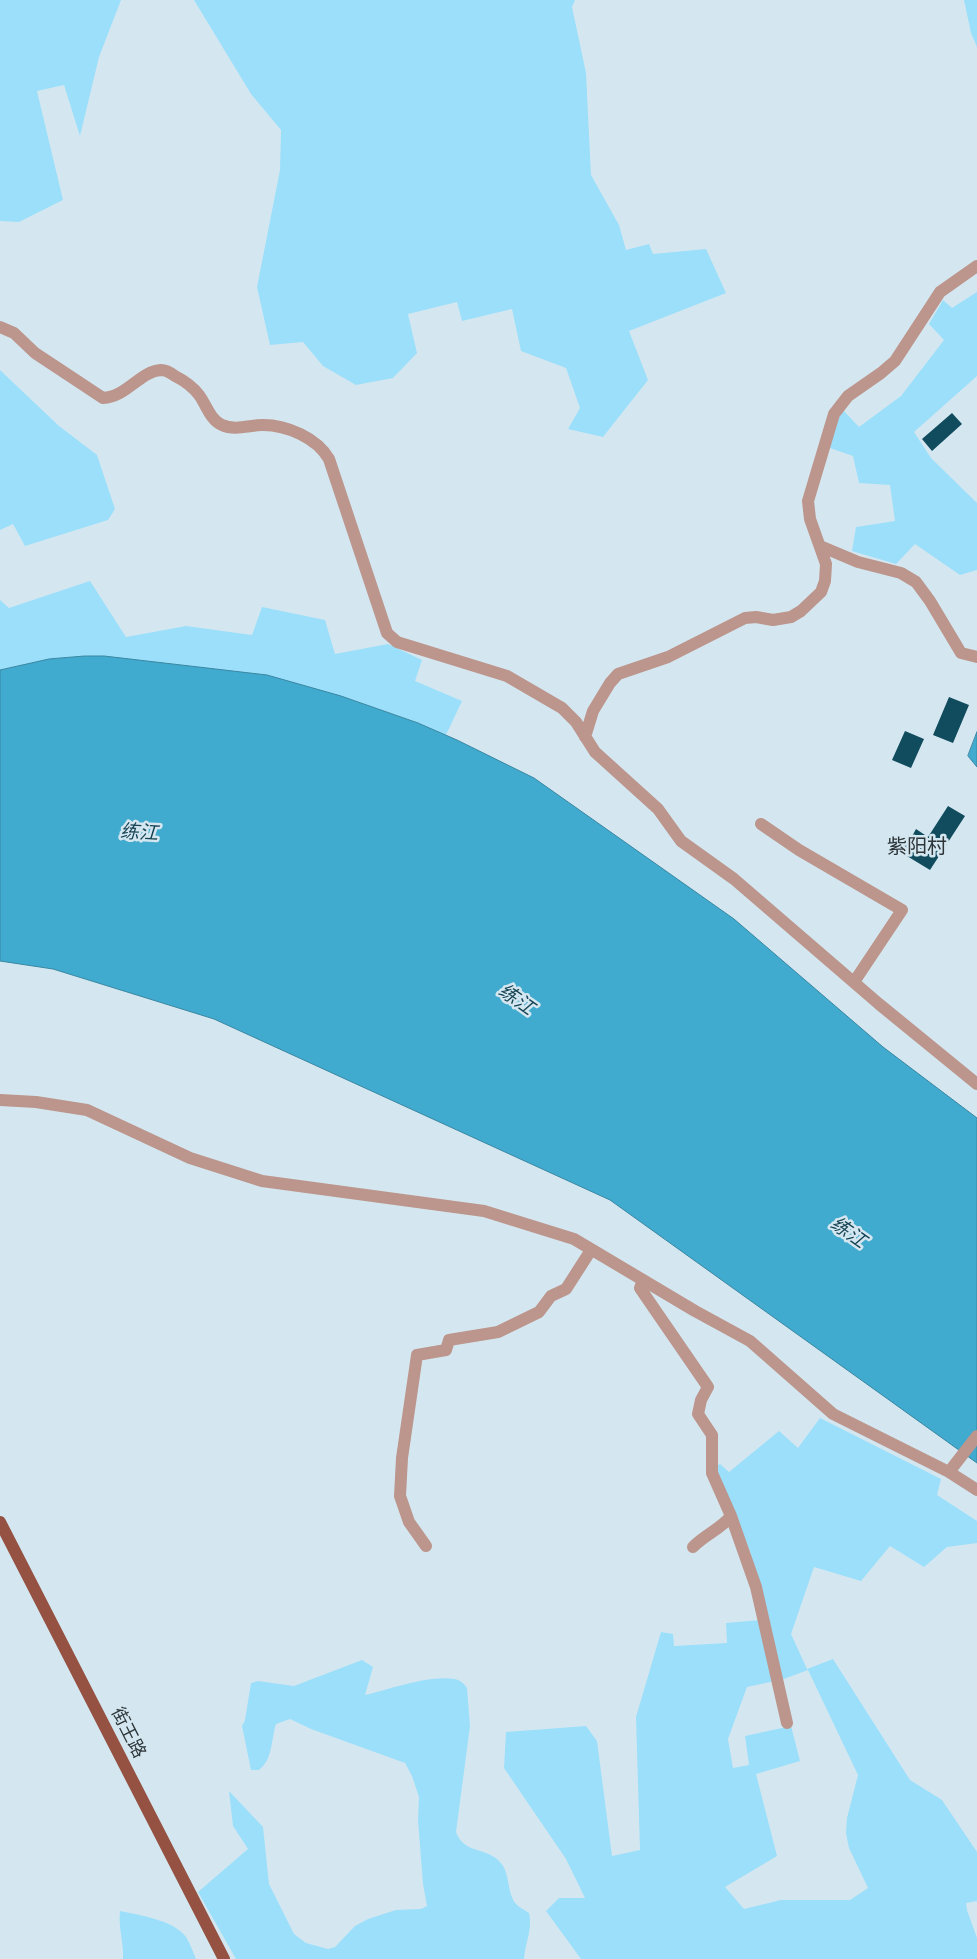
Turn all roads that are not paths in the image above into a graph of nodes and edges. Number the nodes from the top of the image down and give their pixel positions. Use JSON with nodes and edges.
{"nodes":[{"id":1,"x":977,"y":266,"type":"edge"},
{"id":2,"x":0,"y":327,"type":"edge"},
{"id":3,"x":820,"y":546,"type":"junction"},
{"id":4,"x":977,"y":657,"type":"edge"},
{"id":5,"x":585,"y":737,"type":"junction"},
{"id":6,"x":761,"y":824,"type":"dead end"},
{"id":7,"x":854,"y":982,"type":"junction"},
{"id":8,"x":977,"y":1084,"type":"edge"},
{"id":9,"x":0,"y":1100,"type":"edge"},
{"id":10,"x":591,"y":1250,"type":"junction"},
{"id":11,"x":643,"y":1280,"type":"junction"},
{"id":12,"x":977,"y":1436,"type":"edge"},
{"id":13,"x":949,"y":1472,"type":"junction"},
{"id":14,"x":977,"y":1490,"type":"edge"},
{"id":15,"x":731,"y":1516,"type":"junction"},
{"id":16,"x":0,"y":1522,"type":"edge"},
{"id":17,"x":426,"y":1546,"type":"dead end"},
{"id":18,"x":693,"y":1547,"type":"dead end"},
{"id":19,"x":787,"y":1723,"type":"dead end"},
{"id":20,"x":224,"y":1959,"type":"edge"}],
"edges":[{"from":1,"to":3,"type":"street"},
{"from":2,"to":5,"type":"street"},
{"from":3,"to":4,"type":"street"},
{"from":3,"to":5,"type":"street"},
{"from":5,"to":7,"type":"street"},
{"from":6,"to":7,"type":"street"},
{"from":7,"to":8,"type":"street"},
{"from":9,"to":10,"type":"street"},
{"from":10,"to":11,"type":"street"},
{"from":10,"to":17,"type":"street"},
{"from":11,"to":13,"type":"street"},
{"from":11,"to":15,"type":"street"},
{"from":12,"to":13,"type":"street"},
{"from":13,"to":14,"type":"street"},
{"from":15,"to":18,"type":"street"},
{"from":15,"to":19,"type":"street"},
{"from":16,"to":20,"type":"main road","name":"街王路"}]}
